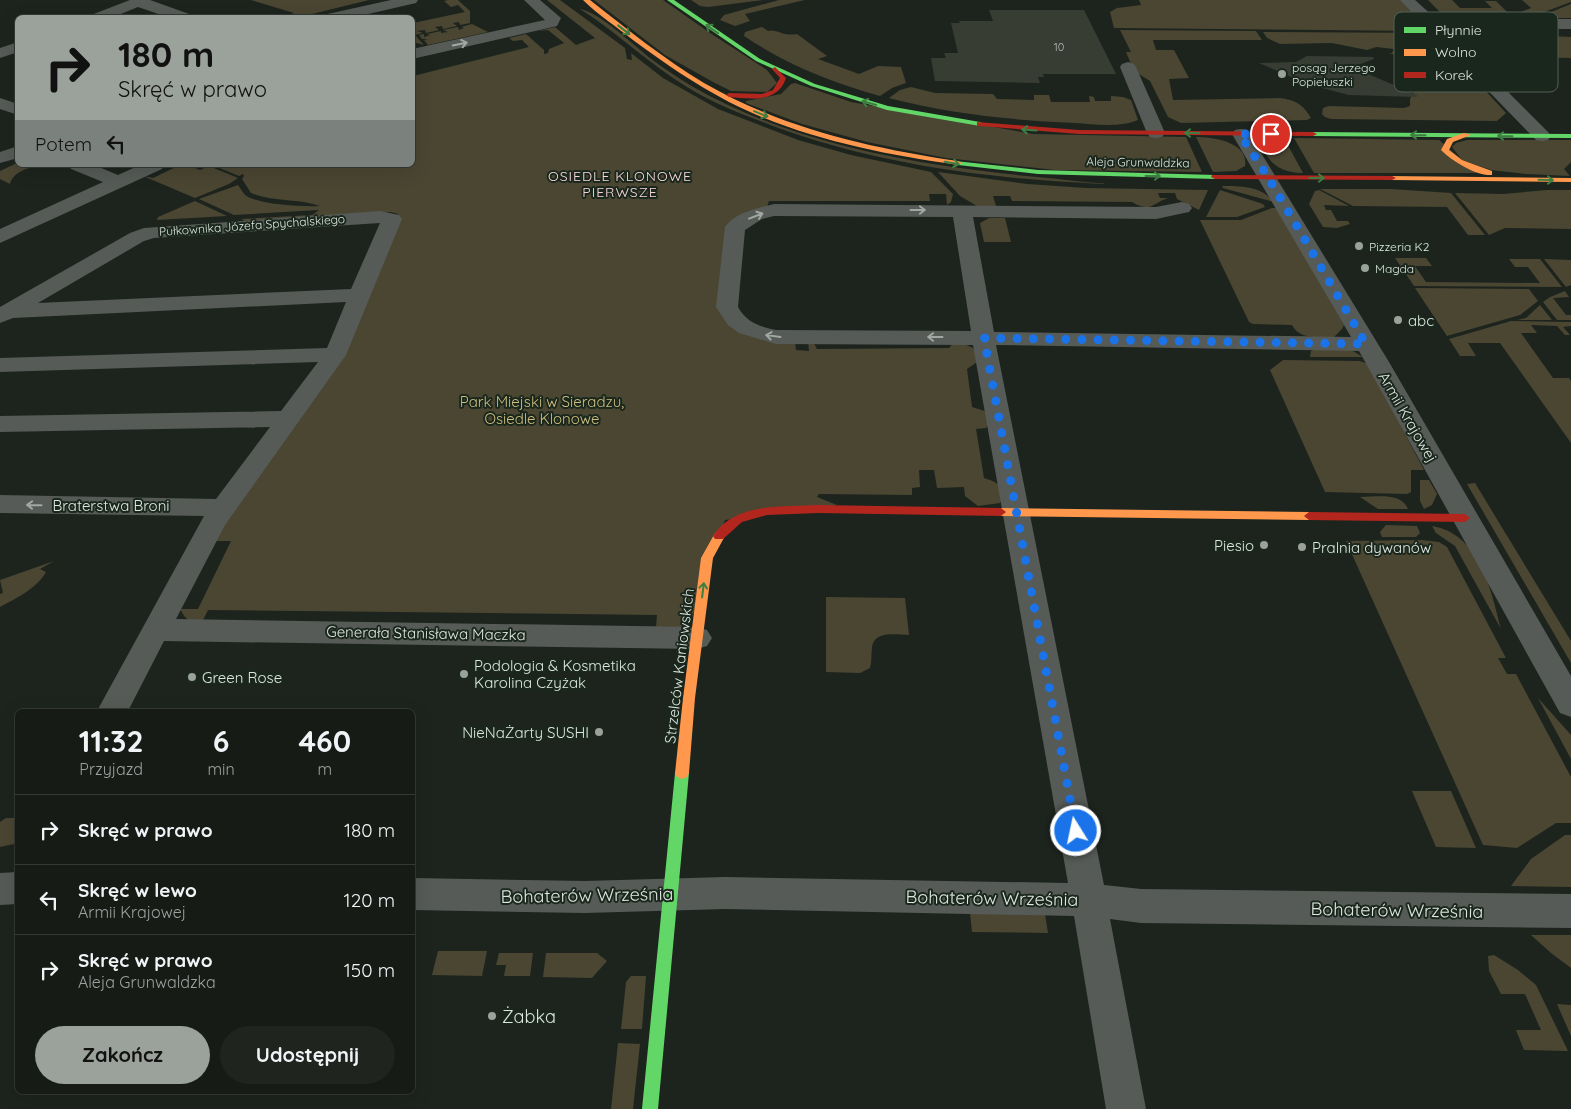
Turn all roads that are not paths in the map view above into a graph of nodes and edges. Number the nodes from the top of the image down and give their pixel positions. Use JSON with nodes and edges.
{"nodes":[{"id":1,"x":411,"y":0,"type":"edge"},
{"id":2,"x":531,"y":0,"type":"edge"},
{"id":3,"x":586,"y":0,"type":"edge"},
{"id":4,"x":670,"y":0,"type":"edge"},
{"id":5,"x":1407,"y":0,"type":"edge"},
{"id":6,"x":141,"y":1,"type":"edge"},
{"id":7,"x":1419,"y":12,"type":"edge"},
{"id":8,"x":104,"y":15,"type":"edge"},
{"id":9,"x":179,"y":15,"type":"edge"},
{"id":10,"x":342,"y":15,"type":"edge"},
{"id":11,"x":1558,"y":24,"type":"edge"},
{"id":12,"x":1571,"y":24,"type":"edge"},
{"id":13,"x":15,"y":48,"type":"edge"},
{"id":14,"x":415,"y":53,"type":"edge"},
{"id":15,"x":0,"y":54,"type":"edge"},
{"id":16,"x":1128,"y":67,"type":"dead end"},
{"id":17,"x":775,"y":69,"type":"junction"},
{"id":18,"x":1500,"y":92,"type":"edge"},
{"id":19,"x":717,"y":94,"type":"junction"},
{"id":20,"x":0,"y":103,"type":"edge"},
{"id":21,"x":15,"y":109,"type":"edge"},
{"id":22,"x":1156,"y":133,"type":"junction"},
{"id":23,"x":1240,"y":134,"type":"junction"},
{"id":24,"x":1467,"y":135,"type":"junction"},
{"id":25,"x":1542,"y":136,"type":"junction"},
{"id":26,"x":1571,"y":136,"type":"edge"},
{"id":27,"x":15,"y":152,"type":"edge"},
{"id":28,"x":0,"y":158,"type":"edge"},
{"id":29,"x":83,"y":167,"type":"edge"},
{"id":30,"x":151,"y":167,"type":"edge"},
{"id":31,"x":1268,"y":177,"type":"junction"},
{"id":32,"x":1522,"y":179,"type":"junction"},
{"id":33,"x":1571,"y":180,"type":"edge"},
{"id":34,"x":118,"y":182,"type":"junction"},
{"id":35,"x":1182,"y":208,"type":"dead end"},
{"id":36,"x":962,"y":210,"type":"junction"},
{"id":37,"x":0,"y":237,"type":"edge"},
{"id":38,"x":359,"y":295,"type":"junction"},
{"id":39,"x":5,"y":314,"type":"edge"},
{"id":40,"x":984,"y":338,"type":"junction"},
{"id":41,"x":1366,"y":344,"type":"junction"},
{"id":42,"x":334,"y":355,"type":"junction"},
{"id":43,"x":0,"y":365,"type":"edge"},
{"id":44,"x":288,"y":419,"type":"junction"},
{"id":45,"x":0,"y":424,"type":"edge"},
{"id":46,"x":0,"y":504,"type":"edge"},
{"id":47,"x":222,"y":508,"type":"junction"},
{"id":48,"x":1017,"y":510,"type":"junction"},
{"id":49,"x":1465,"y":518,"type":"junction"},
{"id":50,"x":154,"y":630,"type":"junction"},
{"id":51,"x":697,"y":638,"type":"junction"},
{"id":52,"x":1571,"y":704,"type":"edge"},
{"id":53,"x":113,"y":709,"type":"edge"},
{"id":54,"x":15,"y":888,"type":"edge"},
{"id":55,"x":0,"y":889,"type":"edge"},
{"id":56,"x":415,"y":894,"type":"edge"},
{"id":57,"x":670,"y":894,"type":"junction"},
{"id":58,"x":1089,"y":900,"type":"junction"},
{"id":59,"x":1571,"y":911,"type":"edge"},
{"id":60,"x":650,"y":1109,"type":"edge"},
{"id":61,"x":1126,"y":1109,"type":"edge"}],
"edges":[{"from":1,"to":10,"type":"street"},
{"from":14,"to":2,"type":"street","one_way":true},
{"from":3,"to":19,"type":"street","name":"Aleja Grunwaldzka","one_way":true},
{"from":17,"to":4,"type":"street","name":"Aleja Grunwaldzka","one_way":true},
{"from":5,"to":7,"type":"street"},
{"from":6,"to":8,"type":"street"},
{"from":6,"to":9,"type":"street"},
{"from":11,"to":12,"type":"street"},
{"from":13,"to":15,"type":"street"},
{"from":16,"to":22,"type":"street"},
{"from":17,"to":19,"type":"street","name":"Aleja Grunwaldzka"},
{"from":22,"to":17,"type":"street","name":"Aleja Grunwaldzka","one_way":true},
{"from":18,"to":25,"type":"street"},
{"from":19,"to":31,"type":"street","name":"Aleja Grunwaldzka","one_way":true},
{"from":20,"to":21,"type":"street"},
{"from":23,"to":22,"type":"street","name":"Aleja Grunwaldzka","one_way":true},
{"from":24,"to":23,"type":"street","name":"Aleja Grunwaldzka","one_way":true},
{"from":23,"to":31,"type":"street","name":"Armii Krajowej"},
{"from":25,"to":24,"type":"street","name":"Aleja Grunwaldzka","one_way":true},
{"from":24,"to":32,"type":"street"},
{"from":25,"to":26,"type":"street","name":"Aleja Grunwaldzka"},
{"from":27,"to":28,"type":"street"},
{"from":29,"to":34,"type":"street"},
{"from":30,"to":34,"type":"street"},
{"from":31,"to":32,"type":"street","name":"Aleja Grunwaldzka","one_way":true},
{"from":31,"to":41,"type":"street","name":"Armii Krajowej"},
{"from":32,"to":33,"type":"street","name":"Aleja Grunwaldzka","one_way":true},
{"from":34,"to":37,"type":"street"},
{"from":35,"to":36,"type":"street"},
{"from":36,"to":40,"type":"street"},
{"from":40,"to":36,"type":"street","one_way":true},
{"from":38,"to":39,"type":"street","name":"Pułkownika Józefa Spychalskiego"},
{"from":38,"to":39,"type":"street","name":"Pułkownika Józefa Spychalskiego"},
{"from":38,"to":42,"type":"street"},
{"from":40,"to":41,"type":"street"},
{"from":40,"to":48,"type":"street"},
{"from":41,"to":49,"type":"street","name":"Armii Krajowej"},
{"from":42,"to":43,"type":"street"},
{"from":42,"to":44,"type":"street"},
{"from":44,"to":45,"type":"street"},
{"from":44,"to":47,"type":"street"},
{"from":47,"to":46,"type":"street","name":"Braterstwa Broni","one_way":true},
{"from":47,"to":50,"type":"street"},
{"from":48,"to":49,"type":"street","name":"Strzelców Kaniowskich"},
{"from":51,"to":48,"type":"street","name":"Strzelców Kaniowskich","one_way":true},
{"from":48,"to":58,"type":"street"},
{"from":49,"to":52,"type":"street","name":"Armii Krajowej"},
{"from":50,"to":51,"type":"street","name":"Generała Stanisława Maczka"},
{"from":50,"to":53,"type":"street"},
{"from":51,"to":57,"type":"street","name":"Strzelców Kaniowskich"},
{"from":54,"to":55,"type":"street"},
{"from":56,"to":57,"type":"street","name":"Bohaterów Września"},
{"from":57,"to":58,"type":"street","name":"Bohaterów Września"},
{"from":57,"to":60,"type":"street","name":"Strzelców Kaniowskich"},
{"from":58,"to":59,"type":"street","name":"Bohaterów Września"},
{"from":58,"to":61,"type":"street"}]}
